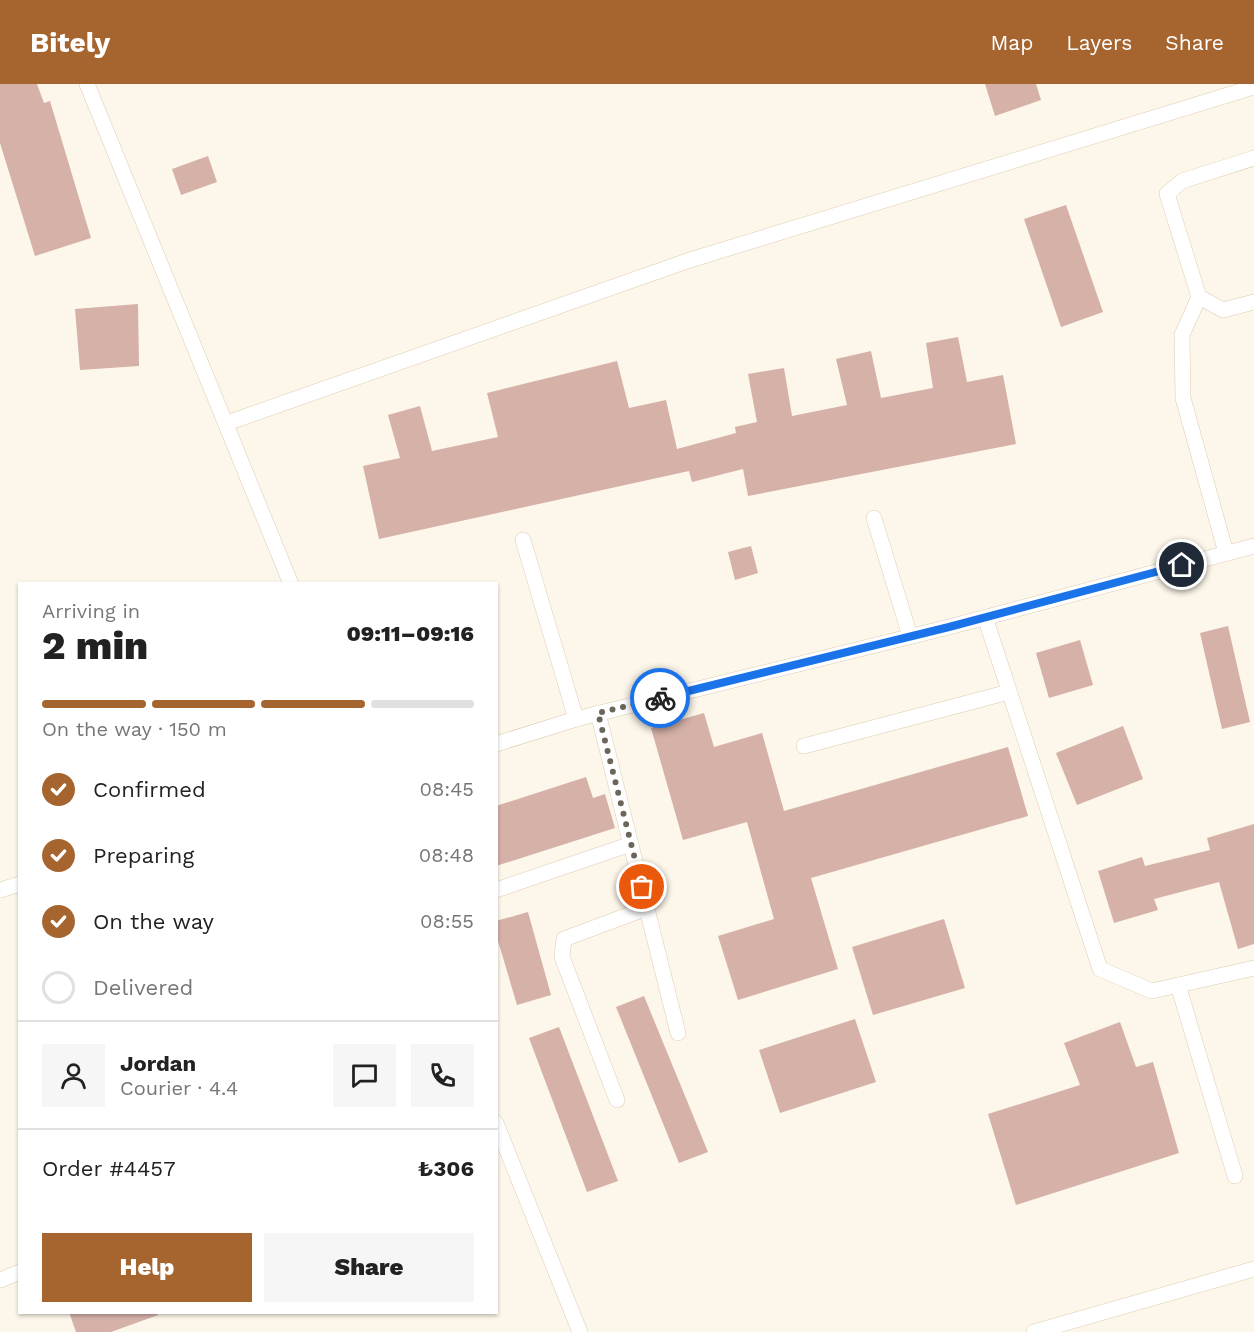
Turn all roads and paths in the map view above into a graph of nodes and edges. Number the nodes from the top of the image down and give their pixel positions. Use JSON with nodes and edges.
{"nodes":[{"id":1,"x":87,"y":84,"type":"edge"},
{"id":2,"x":1254,"y":87,"type":"edge"},
{"id":3,"x":1254,"y":159,"type":"edge"},
{"id":4,"x":1199,"y":297,"type":"junction"},
{"id":5,"x":1254,"y":302,"type":"edge"},
{"id":6,"x":227,"y":423,"type":"junction"},
{"id":7,"x":874,"y":518,"type":"dead end"},
{"id":8,"x":523,"y":540,"type":"dead end"},
{"id":9,"x":1254,"y":546,"type":"edge"},
{"id":10,"x":1226,"y":553,"type":"junction"},
{"id":11,"x":290,"y":582,"type":"edge"},
{"id":12,"x":985,"y":617,"type":"junction"},
{"id":13,"x":910,"y":636,"type":"junction"},
{"id":14,"x":1009,"y":692,"type":"junction"},
{"id":15,"x":598,"y":713,"type":"junction"},
{"id":16,"x":576,"y":719,"type":"junction"},
{"id":17,"x":498,"y":743,"type":"edge"},
{"id":18,"x":804,"y":746,"type":"dead end"},
{"id":19,"x":631,"y":844,"type":"junction"},
{"id":20,"x":18,"y":885,"type":"edge"},
{"id":21,"x":498,"y":889,"type":"edge"},
{"id":22,"x":0,"y":890,"type":"edge"},
{"id":23,"x":647,"y":908,"type":"junction"},
{"id":24,"x":1254,"y":968,"type":"edge"},
{"id":25,"x":1178,"y":985,"type":"junction"},
{"id":26,"x":678,"y":1033,"type":"dead end"},
{"id":27,"x":617,"y":1100,"type":"dead end"},
{"id":28,"x":498,"y":1128,"type":"edge"},
{"id":29,"x":1234,"y":1176,"type":"dead end"},
{"id":30,"x":1254,"y":1269,"type":"edge"},
{"id":31,"x":18,"y":1273,"type":"edge"},
{"id":32,"x":0,"y":1280,"type":"edge"},
{"id":33,"x":580,"y":1332,"type":"edge"},
{"id":34,"x":1034,"y":1332,"type":"edge"}],
"edges":[{"from":1,"to":6,"type":"lane"},
{"from":2,"to":6,"type":"lane"},
{"from":3,"to":4,"type":"lane"},
{"from":4,"to":5,"type":"lane"},
{"from":4,"to":10,"type":"lane"},
{"from":6,"to":11,"type":"lane"},
{"from":7,"to":13,"type":"lane"},
{"from":8,"to":16,"type":"lane"},
{"from":9,"to":10,"type":"lane"},
{"from":10,"to":12,"type":"lane"},
{"from":12,"to":13,"type":"lane"},
{"from":12,"to":14,"type":"lane"},
{"from":13,"to":15,"type":"lane"},
{"from":14,"to":18,"type":"lane"},
{"from":14,"to":25,"type":"lane"},
{"from":15,"to":16,"type":"lane"},
{"from":15,"to":19,"type":"lane"},
{"from":16,"to":17,"type":"lane"},
{"from":19,"to":21,"type":"lane"},
{"from":19,"to":23,"type":"lane"},
{"from":20,"to":22,"type":"lane"},
{"from":23,"to":26,"type":"lane"},
{"from":23,"to":27,"type":"lane"},
{"from":24,"to":25,"type":"lane"},
{"from":25,"to":29,"type":"lane"},
{"from":28,"to":33,"type":"lane"},
{"from":30,"to":34,"type":"lane"},
{"from":31,"to":32,"type":"lane"}]}
